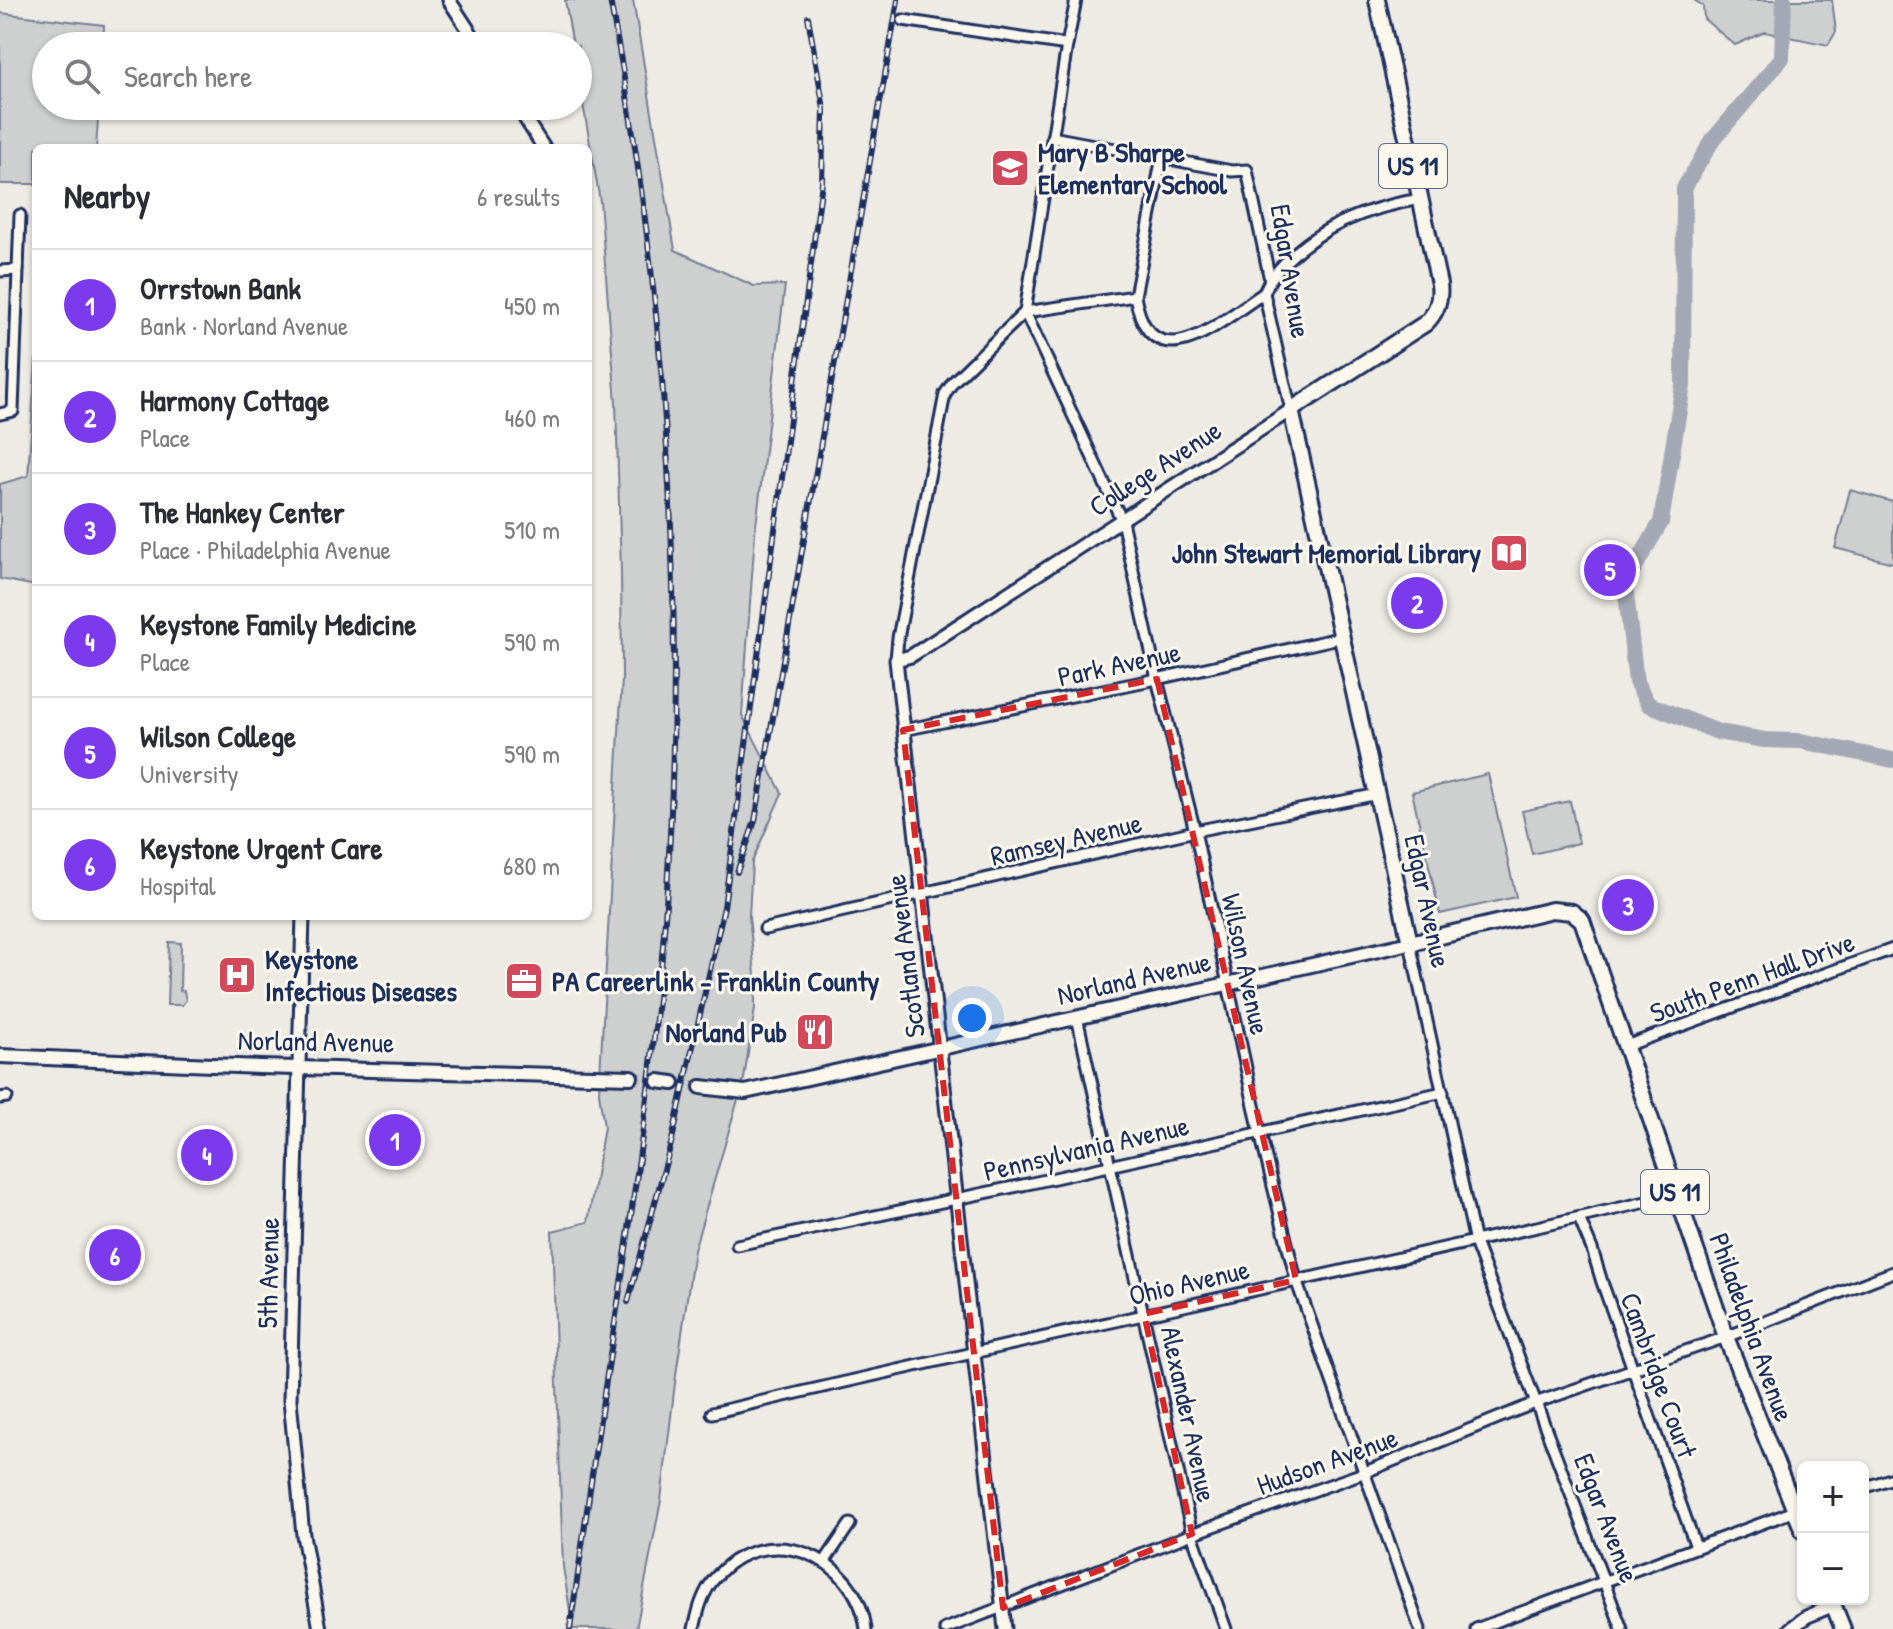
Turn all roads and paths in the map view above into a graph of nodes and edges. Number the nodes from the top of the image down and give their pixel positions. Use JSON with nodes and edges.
{"nodes":[{"id":1,"x":449,"y":0,"type":"edge"},
{"id":2,"x":1076,"y":0,"type":"edge"},
{"id":3,"x":1377,"y":0,"type":"edge"},
{"id":4,"x":903,"y":20,"type":"dead end"},
{"id":5,"x":470,"y":32,"type":"edge"},
{"id":6,"x":1067,"y":45,"type":"junction"},
{"id":7,"x":526,"y":120,"type":"edge"},
{"id":8,"x":1052,"y":137,"type":"junction"},
{"id":9,"x":541,"y":144,"type":"edge"},
{"id":10,"x":1162,"y":157,"type":"junction"},
{"id":11,"x":1421,"y":199,"type":"junction"},
{"id":12,"x":20,"y":215,"type":"dead end"},
{"id":13,"x":18,"y":270,"type":"junction"},
{"id":14,"x":0,"y":271,"type":"edge"},
{"id":15,"x":1270,"y":280,"type":"junction"},
{"id":16,"x":1264,"y":293,"type":"junction"},
{"id":17,"x":1135,"y":296,"type":"junction"},
{"id":18,"x":1025,"y":312,"type":"junction"},
{"id":19,"x":1291,"y":410,"type":"junction"},
{"id":20,"x":0,"y":414,"type":"edge"},
{"id":21,"x":1122,"y":521,"type":"junction"},
{"id":22,"x":1343,"y":637,"type":"junction"},
{"id":23,"x":896,"y":660,"type":"junction"},
{"id":24,"x":1157,"y":679,"type":"junction"},
{"id":25,"x":903,"y":730,"type":"junction"},
{"id":26,"x":1378,"y":794,"type":"junction"},
{"id":27,"x":1195,"y":831,"type":"junction"},
{"id":28,"x":922,"y":896,"type":"junction"},
{"id":29,"x":1577,"y":915,"type":"joint"},
{"id":30,"x":303,"y":920,"type":"edge"},
{"id":31,"x":765,"y":929,"type":"dead end"},
{"id":32,"x":1410,"y":943,"type":"junction"},
{"id":33,"x":1893,"y":949,"type":"edge"},
{"id":34,"x":1229,"y":983,"type":"junction"},
{"id":35,"x":1077,"y":1017,"type":"junction"},
{"id":36,"x":1626,"y":1046,"type":"junction"},
{"id":37,"x":940,"y":1049,"type":"junction"},
{"id":38,"x":0,"y":1056,"type":"edge"},
{"id":39,"x":297,"y":1067,"type":"junction"},
{"id":40,"x":631,"y":1077,"type":"tunnel mouth"},
{"id":41,"x":658,"y":1081,"type":"tunnel mouth"},
{"id":42,"x":673,"y":1083,"type":"tunnel mouth"},
{"id":43,"x":701,"y":1087,"type":"tunnel mouth"},
{"id":44,"x":1443,"y":1092,"type":"junction"},
{"id":45,"x":1260,"y":1133,"type":"junction"},
{"id":46,"x":1110,"y":1166,"type":"junction"},
{"id":47,"x":1676,"y":1195,"type":"junction"},
{"id":48,"x":956,"y":1200,"type":"junction"},
{"id":49,"x":1579,"y":1218,"type":"junction"},
{"id":50,"x":1475,"y":1242,"type":"junction"},
{"id":51,"x":737,"y":1245,"type":"dead end"},
{"id":52,"x":1893,"y":1272,"type":"edge"},
{"id":53,"x":1296,"y":1280,"type":"junction"},
{"id":54,"x":1144,"y":1314,"type":"junction"},
{"id":55,"x":1726,"y":1337,"type":"junction"},
{"id":56,"x":974,"y":1351,"type":"junction"},
{"id":57,"x":1633,"y":1369,"type":"junction"},
{"id":58,"x":1535,"y":1403,"type":"junction"},
{"id":59,"x":712,"y":1413,"type":"dead end"},
{"id":60,"x":1363,"y":1473,"type":"junction"},
{"id":61,"x":1893,"y":1478,"type":"edge"},
{"id":62,"x":1869,"y":1486,"type":"edge"},
{"id":63,"x":1797,"y":1505,"type":"edge"},
{"id":64,"x":1797,"y":1511,"type":"edge"},
{"id":65,"x":850,"y":1524,"type":"dead end"},
{"id":66,"x":1192,"y":1534,"type":"junction"},
{"id":67,"x":1696,"y":1547,"type":"junction"},
{"id":68,"x":825,"y":1561,"type":"junction"},
{"id":69,"x":1603,"y":1582,"type":"junction"},
{"id":70,"x":1827,"y":1605,"type":"edge"},
{"id":71,"x":1833,"y":1605,"type":"edge"},
{"id":72,"x":1003,"y":1608,"type":"junction"},
{"id":73,"x":320,"y":1629,"type":"edge"},
{"id":74,"x":694,"y":1629,"type":"edge"},
{"id":75,"x":866,"y":1629,"type":"edge"},
{"id":76,"x":945,"y":1629,"type":"edge"},
{"id":77,"x":1005,"y":1629,"type":"edge"},
{"id":78,"x":1226,"y":1629,"type":"edge"},
{"id":79,"x":1420,"y":1629,"type":"edge"},
{"id":80,"x":1476,"y":1629,"type":"edge"},
{"id":81,"x":1622,"y":1629,"type":"edge"},
{"id":82,"x":1790,"y":1629,"type":"edge"},
{"id":83,"x":1843,"y":1629,"type":"edge"}],
"edges":[{"from":1,"to":5,"type":"street"},
{"from":2,"to":6,"type":"street"},
{"from":3,"to":11,"type":"main road","number":"US 11"},
{"from":4,"to":6,"type":"street"},
{"from":6,"to":8,"type":"street"},
{"from":7,"to":9,"type":"street"},
{"from":8,"to":10,"type":"street"},
{"from":8,"to":18,"type":"street"},
{"from":10,"to":15,"type":"street","name":"Edgar Avenue"},
{"from":10,"to":17,"type":"street"},
{"from":11,"to":15,"type":"street"},
{"from":11,"to":19,"type":"main road","name":"College Avenue","number":"US 11"},
{"from":12,"to":13,"type":"street"},
{"from":13,"to":14,"type":"street"},
{"from":13,"to":20,"type":"street"},
{"from":15,"to":16,"type":"street","name":"Edgar Avenue"},
{"from":16,"to":17,"type":"street"},
{"from":16,"to":19,"type":"street","name":"Edgar Avenue"},
{"from":17,"to":18,"type":"street"},
{"from":18,"to":21,"type":"street","name":"Wilson Avenue"},
{"from":18,"to":23,"type":"street","name":"Scotland Avenue"},
{"from":19,"to":21,"type":"street","name":"College Avenue"},
{"from":19,"to":22,"type":"main road","name":"Edgar Avenue"},
{"from":21,"to":23,"type":"street","name":"College Avenue"},
{"from":21,"to":24,"type":"street","name":"Wilson Avenue"},
{"from":22,"to":24,"type":"street","name":"Park Avenue"},
{"from":22,"to":26,"type":"main road","name":"Edgar Avenue"},
{"from":23,"to":25,"type":"street","name":"Scotland Avenue"},
{"from":24,"to":25,"type":"street","name":"Park Avenue"},
{"from":24,"to":27,"type":"street","name":"Wilson Avenue"},
{"from":25,"to":28,"type":"street","name":"Scotland Avenue"},
{"from":26,"to":27,"type":"street","name":"Ramsey Avenue"},
{"from":26,"to":32,"type":"main road","name":"Edgar Avenue"},
{"from":27,"to":28,"type":"street","name":"Ramsey Avenue"},
{"from":27,"to":34,"type":"street","name":"Wilson Avenue"},
{"from":28,"to":31,"type":"street","name":"Ramsey Avenue"},
{"from":28,"to":37,"type":"street","name":"Scotland Avenue"},
{"from":29,"to":32,"type":"main road","name":"Norland Avenue","number":"US 11"},
{"from":29,"to":36,"type":"main road","name":"Philadelphia Avenue","number":"US 11"},
{"from":30,"to":39,"type":"street","name":"5th Avenue"},
{"from":32,"to":34,"type":"main road","name":"Norland Avenue"},
{"from":32,"to":44,"type":"street","name":"Edgar Avenue"},
{"from":33,"to":36,"type":"street","name":"South Penn Hall Drive"},
{"from":34,"to":35,"type":"main road","name":"Norland Avenue"},
{"from":34,"to":45,"type":"street","name":"Wilson Avenue"},
{"from":35,"to":37,"type":"main road","name":"Norland Avenue"},
{"from":35,"to":46,"type":"street","name":"Alexander Avenue"},
{"from":36,"to":47,"type":"main road","name":"Philadelphia Avenue","number":"US 11"},
{"from":37,"to":43,"type":"main road","name":"Norland Avenue"},
{"from":37,"to":48,"type":"street","name":"Scotland Avenue"},
{"from":38,"to":39,"type":"main road","name":"Norland Avenue"},
{"from":39,"to":40,"type":"main road","name":"Norland Avenue"},
{"from":39,"to":73,"type":"street","name":"5th Avenue"},
{"from":41,"to":42,"type":"main road"},
{"from":44,"to":45,"type":"street","name":"Pennsylvania Avenue"},
{"from":44,"to":50,"type":"street","name":"Edgar Avenue"},
{"from":45,"to":46,"type":"street","name":"Pennsylvania Avenue"},
{"from":45,"to":53,"type":"street","name":"Wilson Avenue"},
{"from":46,"to":48,"type":"street","name":"Pennsylvania Avenue"},
{"from":46,"to":54,"type":"street","name":"Alexander Avenue"},
{"from":47,"to":49,"type":"street","name":"Ohio Avenue"},
{"from":47,"to":55,"type":"main road","name":"Philadelphia Avenue","number":"US 11"},
{"from":48,"to":51,"type":"street","name":"Pennsylvania Avenue"},
{"from":48,"to":56,"type":"street","name":"Scotland Avenue"},
{"from":49,"to":50,"type":"street","name":"Ohio Avenue"},
{"from":49,"to":57,"type":"street","name":"Cambridge Court"},
{"from":50,"to":53,"type":"street","name":"Ohio Avenue"},
{"from":50,"to":58,"type":"street","name":"Edgar Avenue"},
{"from":52,"to":55,"type":"street","name":"Hudson Avenue"},
{"from":53,"to":54,"type":"street","name":"Ohio Avenue"},
{"from":53,"to":60,"type":"street","name":"Wilson Avenue"},
{"from":54,"to":56,"type":"street","name":"Ohio Avenue"},
{"from":54,"to":66,"type":"street","name":"Alexander Avenue"},
{"from":55,"to":57,"type":"street","name":"Hudson Avenue"},
{"from":55,"to":63,"type":"main road","name":"Philadelphia Avenue","number":"US 11"},
{"from":56,"to":59,"type":"street","name":"Ohio Avenue"},
{"from":56,"to":72,"type":"street","name":"Scotland Avenue"},
{"from":57,"to":58,"type":"street","name":"Hudson Avenue"},
{"from":57,"to":67,"type":"street","name":"Cambridge Court"},
{"from":58,"to":60,"type":"street","name":"Hudson Avenue"},
{"from":58,"to":69,"type":"street","name":"Edgar Avenue"},
{"from":60,"to":66,"type":"street","name":"Hudson Avenue"},
{"from":60,"to":79,"type":"street","name":"Wilson Avenue"},
{"from":61,"to":62,"type":"street"},
{"from":64,"to":67,"type":"street"},
{"from":65,"to":68,"type":"street"},
{"from":66,"to":72,"type":"street","name":"Hudson Avenue"},
{"from":66,"to":78,"type":"street","name":"Alexander Avenue"},
{"from":67,"to":69,"type":"street"},
{"from":68,"to":74,"type":"street"},
{"from":68,"to":75,"type":"street"},
{"from":69,"to":80,"type":"street"},
{"from":69,"to":81,"type":"street","name":"Edgar Avenue"},
{"from":70,"to":82,"type":"street"},
{"from":71,"to":83,"type":"main road"},
{"from":72,"to":76,"type":"street","name":"Hudson Avenue"},
{"from":72,"to":77,"type":"street","name":"Scotland Avenue"}]}
